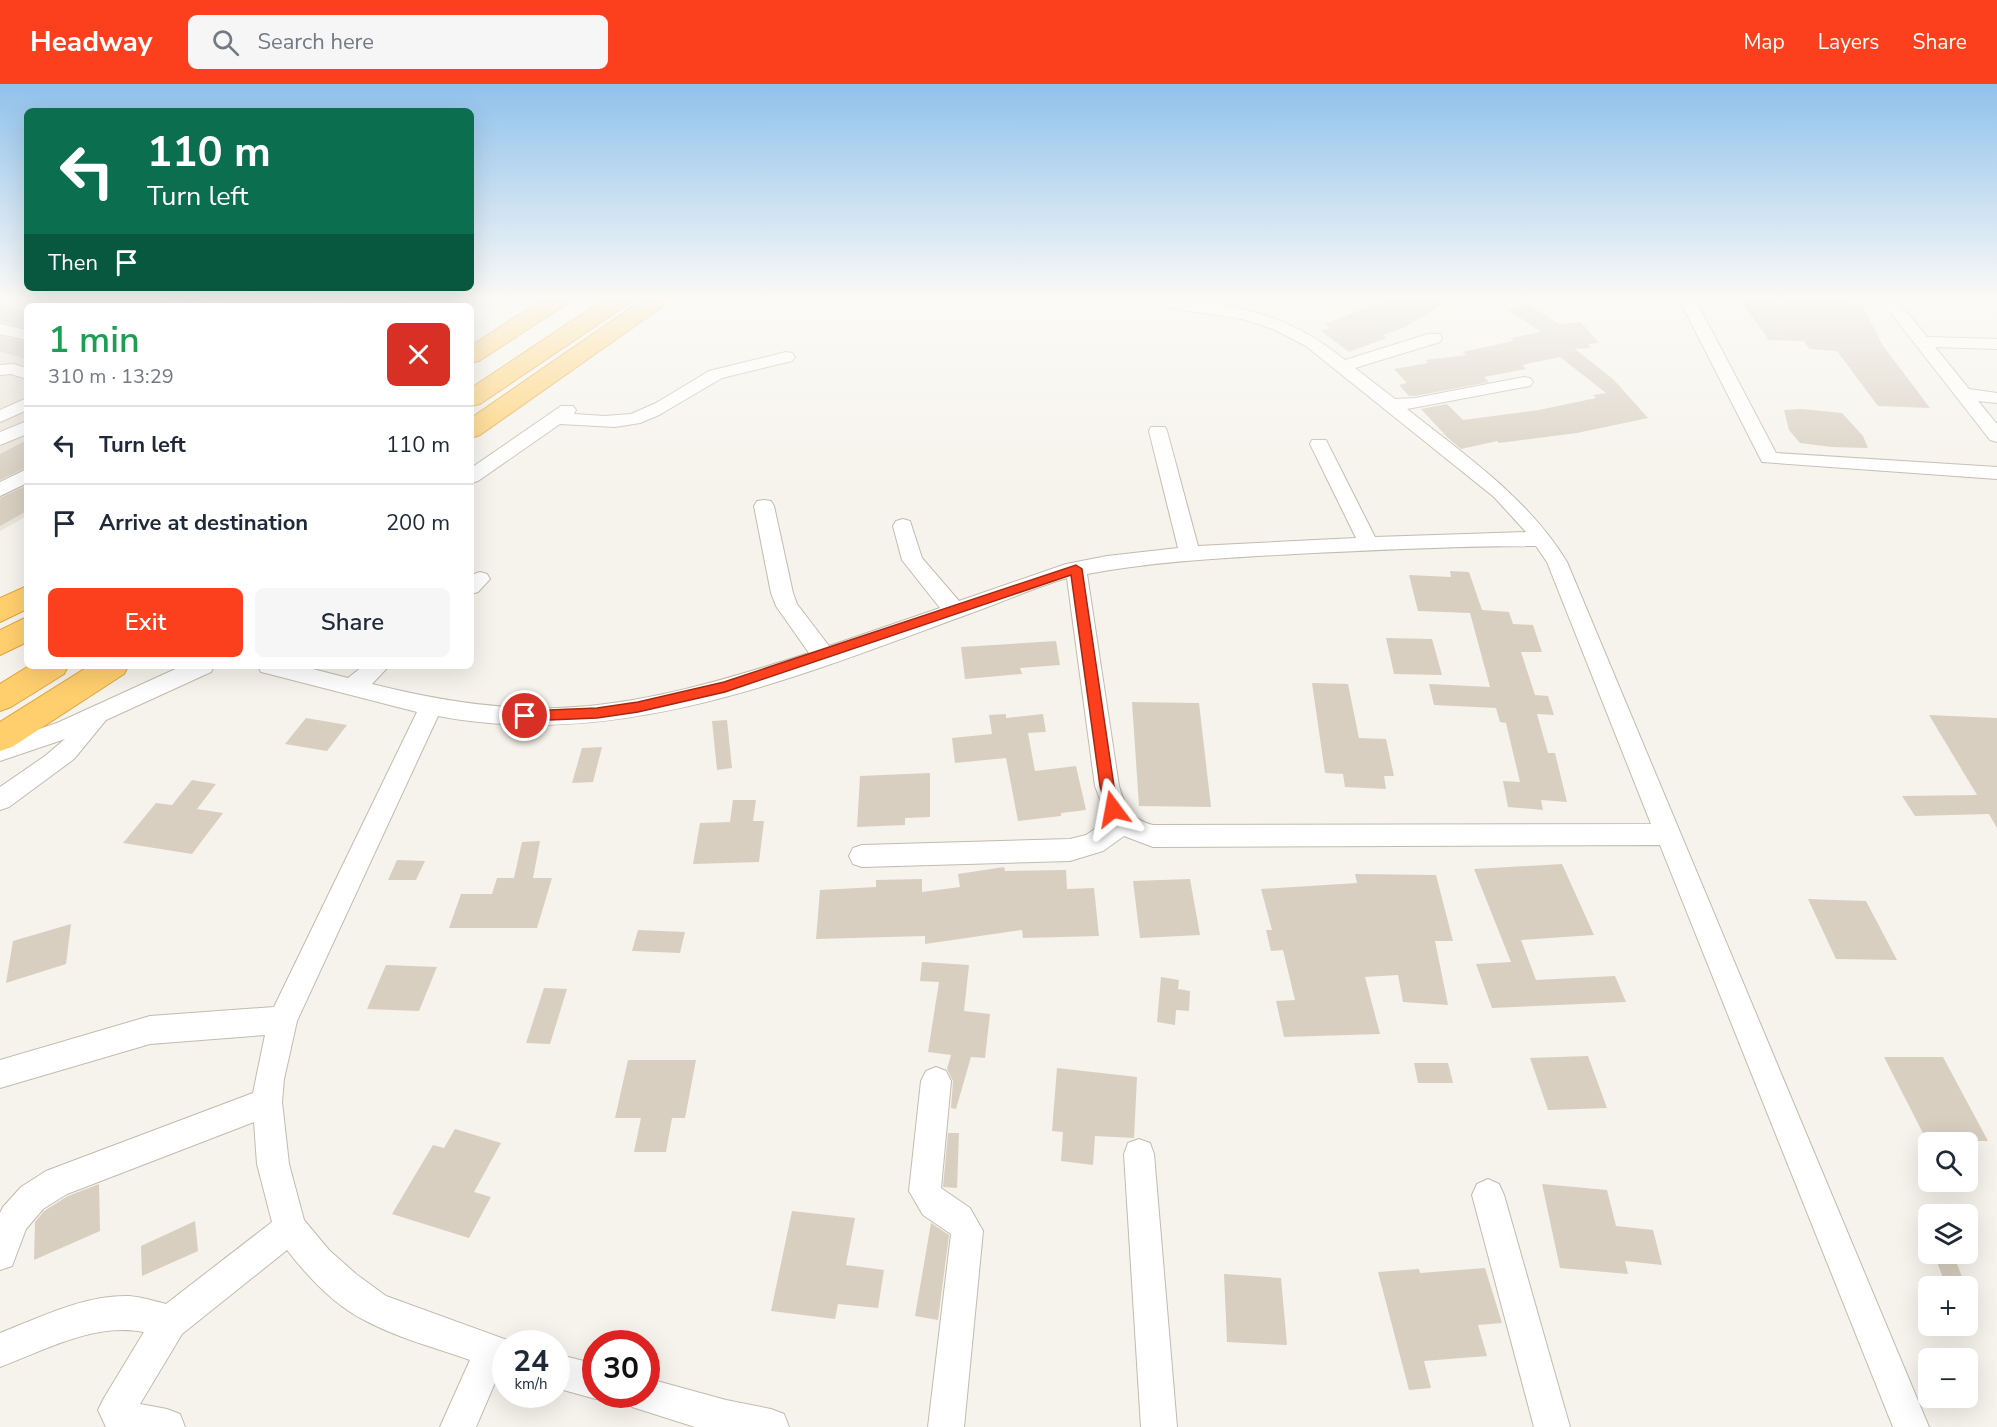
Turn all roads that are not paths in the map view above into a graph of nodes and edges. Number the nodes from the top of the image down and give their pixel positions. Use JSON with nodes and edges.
{"nodes":[{"id":1,"x":527,"y":362,"type":"edge"},
{"id":2,"x":570,"y":362,"type":"edge"},
{"id":3,"x":763,"y":362,"type":"edge"},
{"id":4,"x":1337,"y":362,"type":"edge"},
{"id":5,"x":1356,"y":362,"type":"edge"},
{"id":6,"x":1719,"y":362,"type":"edge"},
{"id":7,"x":1938,"y":362,"type":"edge"},
{"id":8,"x":1342,"y":366,"type":"junction"},
{"id":9,"x":0,"y":370,"type":"edge"},
{"id":10,"x":24,"y":373,"type":"edge"},
{"id":11,"x":1524,"y":382,"type":"dead end"},
{"id":12,"x":1963,"y":394,"type":"junction"},
{"id":13,"x":474,"y":397,"type":"edge"},
{"id":14,"x":1997,"y":398,"type":"edge"},
{"id":15,"x":24,"y":405,"type":"edge"},
{"id":16,"x":1389,"y":405,"type":"junction"},
{"id":17,"x":0,"y":417,"type":"edge"},
{"id":18,"x":24,"y":428,"type":"edge"},
{"id":19,"x":474,"y":428,"type":"edge"},
{"id":20,"x":1158,"y":431,"type":"dead end"},
{"id":21,"x":1997,"y":436,"type":"edge"},
{"id":22,"x":0,"y":439,"type":"edge"},
{"id":23,"x":1319,"y":444,"type":"dead end"},
{"id":24,"x":1997,"y":473,"type":"edge"},
{"id":25,"x":474,"y":475,"type":"edge"},
{"id":26,"x":24,"y":477,"type":"edge"},
{"id":27,"x":0,"y":490,"type":"edge"},
{"id":28,"x":764,"y":506,"type":"dead end"},
{"id":29,"x":903,"y":526,"type":"dead end"},
{"id":30,"x":1543,"y":539,"type":"junction"},
{"id":31,"x":1369,"y":544,"type":"junction"},
{"id":32,"x":1189,"y":552,"type":"junction"},
{"id":33,"x":1076,"y":569,"type":"junction"},
{"id":34,"x":24,"y":598,"type":"edge"},
{"id":35,"x":954,"y":610,"type":"junction"},
{"id":36,"x":0,"y":612,"type":"edge"},
{"id":37,"x":24,"y":630,"type":"edge"},
{"id":38,"x":0,"y":644,"type":"edge"},
{"id":39,"x":823,"y":655,"type":"junction"},
{"id":40,"x":48,"y":669,"type":"edge"},
{"id":41,"x":107,"y":669,"type":"edge"},
{"id":42,"x":196,"y":669,"type":"edge"},
{"id":43,"x":281,"y":669,"type":"edge"},
{"id":44,"x":374,"y":669,"type":"edge"},
{"id":45,"x":353,"y":687,"type":"junction"},
{"id":46,"x":0,"y":699,"type":"edge"},
{"id":47,"x":431,"y":706,"type":"junction"},
{"id":48,"x":98,"y":714,"type":"junction"},
{"id":49,"x":0,"y":738,"type":"edge"},
{"id":50,"x":0,"y":752,"type":"edge"},
{"id":51,"x":0,"y":800,"type":"edge"},
{"id":52,"x":1122,"y":824,"type":"junction"},
{"id":53,"x":1667,"y":834,"type":"junction"},
{"id":54,"x":862,"y":856,"type":"dead end"},
{"id":55,"x":283,"y":1020,"type":"junction"},
{"id":56,"x":0,"y":1074,"type":"edge"},
{"id":57,"x":936,"y":1081,"type":"dead end"},
{"id":58,"x":267,"y":1102,"type":"junction"},
{"id":59,"x":1138,"y":1154,"type":"dead end"},
{"id":60,"x":1488,"y":1195,"type":"dead end"},
{"id":61,"x":290,"y":1228,"type":"junction"},
{"id":62,"x":0,"y":1254,"type":"edge"},
{"id":63,"x":170,"y":1322,"type":"junction"},
{"id":64,"x":0,"y":1350,"type":"edge"},
{"id":65,"x":492,"y":1352,"type":"edge"},
{"id":66,"x":492,"y":1365,"type":"edge"},
{"id":67,"x":660,"y":1401,"type":"edge"},
{"id":68,"x":724,"y":1423,"type":"edge"},
{"id":69,"x":167,"y":1427,"type":"edge"},
{"id":70,"x":458,"y":1427,"type":"edge"},
{"id":71,"x":771,"y":1427,"type":"edge"},
{"id":72,"x":946,"y":1427,"type":"edge"},
{"id":73,"x":1159,"y":1427,"type":"edge"},
{"id":74,"x":1552,"y":1427,"type":"edge"},
{"id":75,"x":1911,"y":1427,"type":"edge"}],
"edges":[{"from":1,"to":13,"type":"highway"},
{"from":2,"to":19,"type":"highway"},
{"from":3,"to":25,"type":"street"},
{"from":4,"to":8,"type":"street"},
{"from":5,"to":8,"type":"street"},
{"from":6,"to":24,"type":"street"},
{"from":7,"to":12,"type":"street"},
{"from":8,"to":16,"type":"street"},
{"from":9,"to":10,"type":"street"},
{"from":11,"to":16,"type":"street"},
{"from":12,"to":14,"type":"street"},
{"from":12,"to":21,"type":"street"},
{"from":15,"to":17,"type":"street"},
{"from":16,"to":30,"type":"street"},
{"from":18,"to":22,"type":"street"},
{"from":20,"to":32,"type":"street"},
{"from":23,"to":31,"type":"street"},
{"from":26,"to":27,"type":"street"},
{"from":28,"to":39,"type":"street"},
{"from":29,"to":35,"type":"street"},
{"from":30,"to":31,"type":"street"},
{"from":30,"to":53,"type":"street"},
{"from":31,"to":32,"type":"street"},
{"from":32,"to":33,"type":"street"},
{"from":33,"to":35,"type":"street"},
{"from":33,"to":52,"type":"street"},
{"from":34,"to":36,"type":"highway"},
{"from":35,"to":39,"type":"street"},
{"from":37,"to":38,"type":"highway"},
{"from":39,"to":47,"type":"street"},
{"from":40,"to":46,"type":"highway"},
{"from":41,"to":49,"type":"highway"},
{"from":42,"to":48,"type":"street"},
{"from":43,"to":45,"type":"street"},
{"from":44,"to":45,"type":"street"},
{"from":45,"to":47,"type":"street"},
{"from":47,"to":55,"type":"street"},
{"from":48,"to":50,"type":"street"},
{"from":48,"to":51,"type":"street"},
{"from":52,"to":53,"type":"street"},
{"from":52,"to":54,"type":"street"},
{"from":53,"to":75,"type":"street"},
{"from":55,"to":56,"type":"street"},
{"from":55,"to":58,"type":"street"},
{"from":57,"to":72,"type":"street"},
{"from":58,"to":61,"type":"street"},
{"from":58,"to":62,"type":"street"},
{"from":59,"to":73,"type":"street"},
{"from":60,"to":74,"type":"street"},
{"from":61,"to":63,"type":"street"},
{"from":61,"to":65,"type":"street"},
{"from":63,"to":64,"type":"street"},
{"from":63,"to":69,"type":"street"},
{"from":66,"to":70,"type":"street"},
{"from":67,"to":68,"type":"street"},
{"from":68,"to":71,"type":"street"}]}
